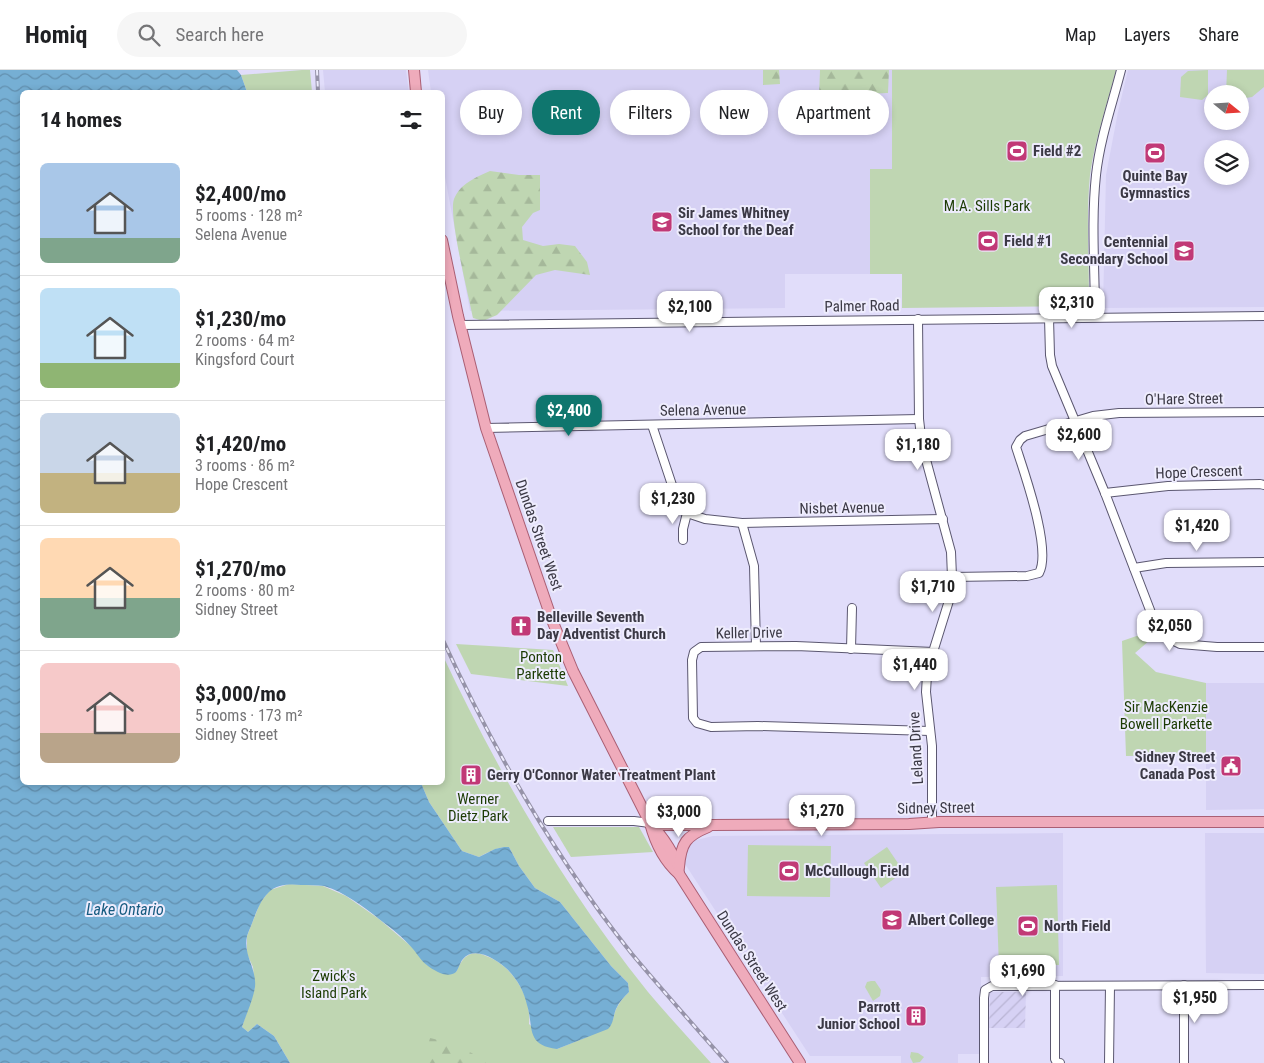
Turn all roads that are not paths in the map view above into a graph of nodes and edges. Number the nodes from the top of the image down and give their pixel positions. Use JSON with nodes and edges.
{"nodes":[{"id":1,"x":414,"y":70,"type":"edge"},
{"id":2,"x":1121,"y":70,"type":"edge"},
{"id":3,"x":416,"y":90,"type":"edge"},
{"id":4,"x":445,"y":254,"type":"edge"},
{"id":5,"x":1264,"y":316,"type":"edge"},
{"id":6,"x":1095,"y":317,"type":"junction"},
{"id":7,"x":1048,"y":318,"type":"junction"},
{"id":8,"x":918,"y":319,"type":"junction"},
{"id":9,"x":460,"y":325,"type":"junction"},
{"id":10,"x":1264,"y":412,"type":"edge"},
{"id":11,"x":919,"y":419,"type":"junction"},
{"id":12,"x":1075,"y":420,"type":"junction"},
{"id":13,"x":652,"y":424,"type":"junction"},
{"id":14,"x":486,"y":428,"type":"junction"},
{"id":15,"x":1264,"y":485,"type":"edge"},
{"id":16,"x":1105,"y":493,"type":"junction"},
{"id":17,"x":687,"y":512,"type":"junction"},
{"id":18,"x":943,"y":519,"type":"junction"},
{"id":19,"x":742,"y":523,"type":"junction"},
{"id":20,"x":683,"y":540,"type":"dead end"},
{"id":21,"x":1264,"y":562,"type":"edge"},
{"id":22,"x":1134,"y":568,"type":"junction"},
{"id":23,"x":952,"y":577,"type":"junction"},
{"id":24,"x":852,"y":608,"type":"dead end"},
{"id":25,"x":756,"y":646,"type":"junction"},
{"id":26,"x":1264,"y":647,"type":"edge"},
{"id":27,"x":851,"y":649,"type":"junction"},
{"id":28,"x":933,"y":652,"type":"junction"},
{"id":29,"x":930,"y":731,"type":"junction"},
{"id":30,"x":548,"y":821,"type":"dead end"},
{"id":31,"x":1264,"y":822,"type":"edge"},
{"id":32,"x":650,"y":823,"type":"junction"},
{"id":33,"x":932,"y":823,"type":"junction"},
{"id":34,"x":710,"y":826,"type":"junction"},
{"id":35,"x":679,"y":870,"type":"junction"},
{"id":36,"x":1055,"y":985,"type":"junction"},
{"id":37,"x":1184,"y":985,"type":"junction"},
{"id":38,"x":1264,"y":985,"type":"edge"},
{"id":39,"x":1110,"y":986,"type":"junction"},
{"id":40,"x":800,"y":1063,"type":"edge"},
{"id":41,"x":984,"y":1063,"type":"edge"},
{"id":42,"x":1060,"y":1063,"type":"edge"},
{"id":43,"x":1109,"y":1063,"type":"edge"},
{"id":44,"x":1184,"y":1063,"type":"edge"}],
"edges":[{"from":1,"to":3,"type":"main road"},
{"from":2,"to":6,"type":"street"},
{"from":4,"to":9,"type":"main road","name":"Dundas Street West"},
{"from":5,"to":6,"type":"street","name":"Palmer Road"},
{"from":6,"to":7,"type":"street","name":"Palmer Road"},
{"from":7,"to":8,"type":"street","name":"Palmer Road"},
{"from":7,"to":12,"type":"street"},
{"from":8,"to":9,"type":"street","name":"Palmer Road"},
{"from":8,"to":11,"type":"street","name":"Leland Drive"},
{"from":9,"to":14,"type":"main road","name":"Dundas Street West"},
{"from":10,"to":12,"type":"street","name":"O'Hare Street"},
{"from":11,"to":13,"type":"street","name":"Selena Avenue"},
{"from":11,"to":18,"type":"street","name":"Leland Drive"},
{"from":12,"to":16,"type":"street"},
{"from":12,"to":23,"type":"street","name":"O'Hare Street"},
{"from":13,"to":14,"type":"street","name":"Selena Avenue"},
{"from":13,"to":17,"type":"street"},
{"from":14,"to":32,"type":"main road","name":"Dundas Street West"},
{"from":15,"to":16,"type":"street","name":"Hope Crescent"},
{"from":16,"to":22,"type":"street"},
{"from":17,"to":19,"type":"street","name":"Nisbet Avenue"},
{"from":17,"to":20,"type":"street"},
{"from":18,"to":19,"type":"street","name":"Nisbet Avenue"},
{"from":18,"to":23,"type":"street","name":"Leland Drive"},
{"from":19,"to":25,"type":"street"},
{"from":21,"to":22,"type":"street"},
{"from":22,"to":26,"type":"street"},
{"from":23,"to":28,"type":"street","name":"Leland Drive"},
{"from":24,"to":27,"type":"street"},
{"from":25,"to":27,"type":"street","name":"Keller Drive"},
{"from":25,"to":29,"type":"street","name":"Keller Drive"},
{"from":27,"to":28,"type":"street","name":"Keller Drive"},
{"from":28,"to":29,"type":"street","name":"Leland Drive"},
{"from":29,"to":33,"type":"street","name":"Leland Drive"},
{"from":30,"to":32,"type":"street","name":"Sidney Street"},
{"from":31,"to":33,"type":"main road","name":"Sidney Street"},
{"from":32,"to":34,"type":"main road","name":"Sidney Street"},
{"from":32,"to":35,"type":"main road","name":"Dundas Street West"},
{"from":33,"to":34,"type":"main road","name":"Sidney Street"},
{"from":34,"to":35,"type":"main road"},
{"from":35,"to":40,"type":"main road","name":"Dundas Street West"},
{"from":36,"to":39,"type":"street"},
{"from":36,"to":41,"type":"street"},
{"from":36,"to":42,"type":"street"},
{"from":37,"to":38,"type":"street"},
{"from":37,"to":39,"type":"street"},
{"from":37,"to":44,"type":"street"},
{"from":39,"to":43,"type":"street"}]}
